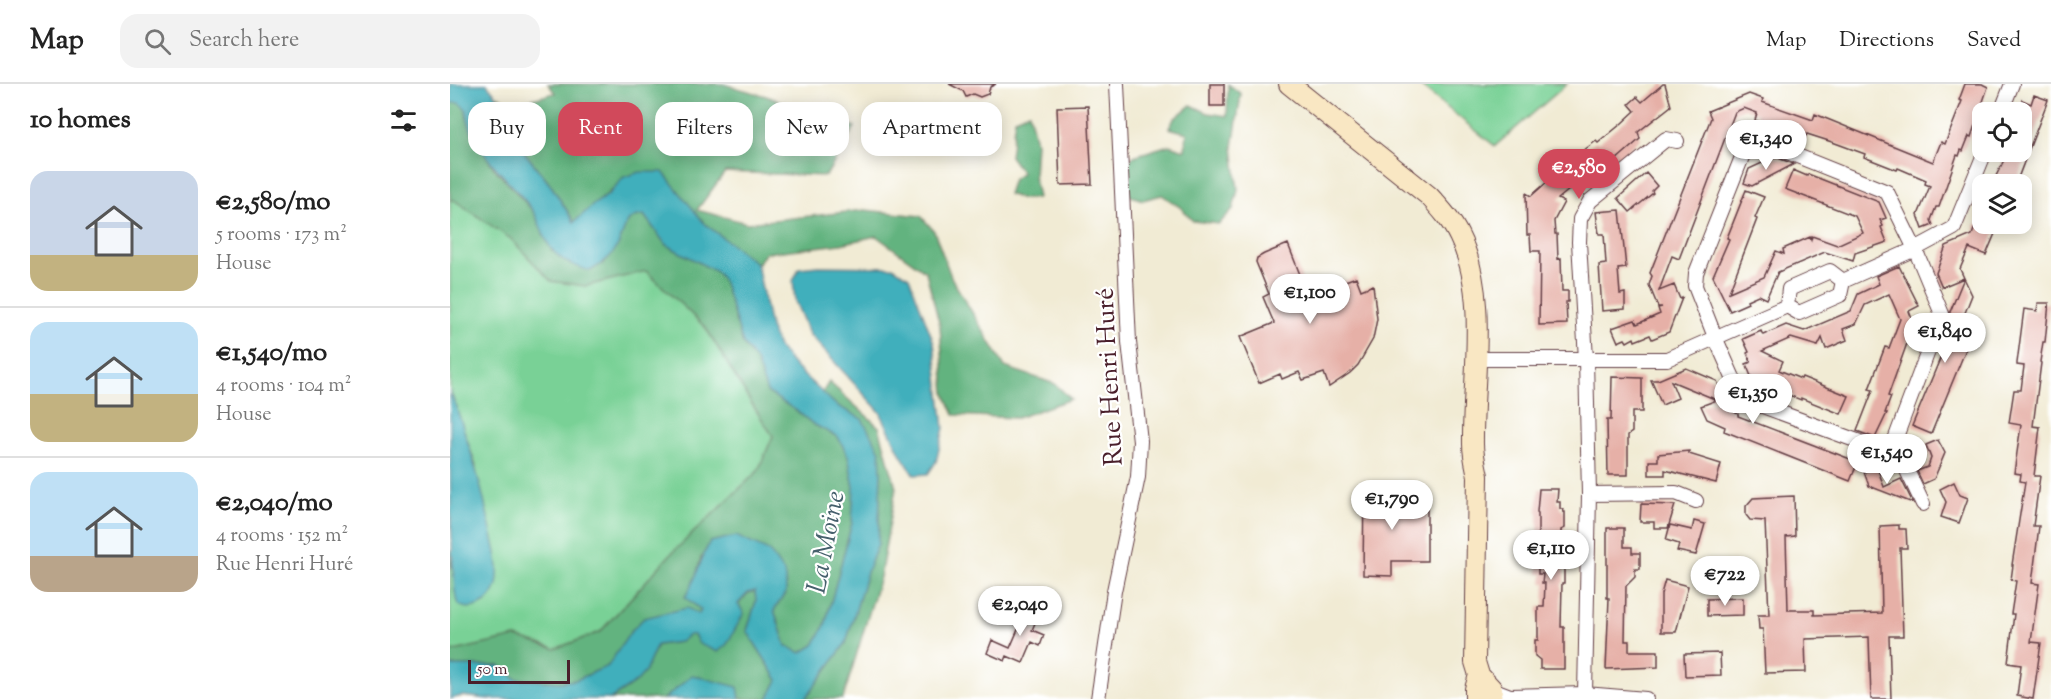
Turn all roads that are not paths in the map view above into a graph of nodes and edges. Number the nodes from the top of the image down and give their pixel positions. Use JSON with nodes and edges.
{"nodes":[{"id":1,"x":1117,"y":84,"type":"edge"},
{"id":2,"x":1289,"y":84,"type":"edge"},
{"id":3,"x":2012,"y":84,"type":"edge"},
{"id":4,"x":2005,"y":102,"type":"edge"},
{"id":5,"x":1677,"y":141,"type":"dead end"},
{"id":6,"x":1981,"y":162,"type":"edge"},
{"id":7,"x":1915,"y":249,"type":"junction"},
{"id":8,"x":1843,"y":281,"type":"junction"},
{"id":9,"x":1787,"y":306,"type":"junction"},
{"id":10,"x":1715,"y":338,"type":"junction"},
{"id":11,"x":1475,"y":357,"type":"junction"},
{"id":12,"x":1586,"y":359,"type":"junction"},
{"id":13,"x":1890,"y":453,"type":"junction"},
{"id":14,"x":1589,"y":494,"type":"junction"},
{"id":15,"x":1696,"y":501,"type":"dead end"},
{"id":16,"x":1923,"y":504,"type":"dead end"},
{"id":17,"x":1487,"y":688,"type":"edge"},
{"id":18,"x":1585,"y":694,"type":"junction"},
{"id":19,"x":1098,"y":699,"type":"edge"},
{"id":20,"x":1474,"y":699,"type":"edge"},
{"id":21,"x":1646,"y":699,"type":"edge"}],
"edges":[{"from":1,"to":19,"type":"street","name":"Rue Henri Huré"},
{"from":2,"to":11,"type":"street"},
{"from":3,"to":4,"type":"street"},
{"from":5,"to":12,"type":"street"},
{"from":6,"to":7,"type":"street"},
{"from":7,"to":8,"type":"street"},
{"from":7,"to":10,"type":"street"},
{"from":7,"to":13,"type":"street"},
{"from":8,"to":9,"type":"street"},
{"from":8,"to":9,"type":"street"},
{"from":9,"to":10,"type":"street"},
{"from":10,"to":12,"type":"street"},
{"from":10,"to":13,"type":"street"},
{"from":11,"to":12,"type":"street"},
{"from":11,"to":17,"type":"street"},
{"from":12,"to":14,"type":"street"},
{"from":13,"to":16,"type":"street"},
{"from":14,"to":15,"type":"street"},
{"from":14,"to":18,"type":"street"},
{"from":17,"to":18,"type":"street"},
{"from":17,"to":20,"type":"street"},
{"from":18,"to":21,"type":"street"}]}
